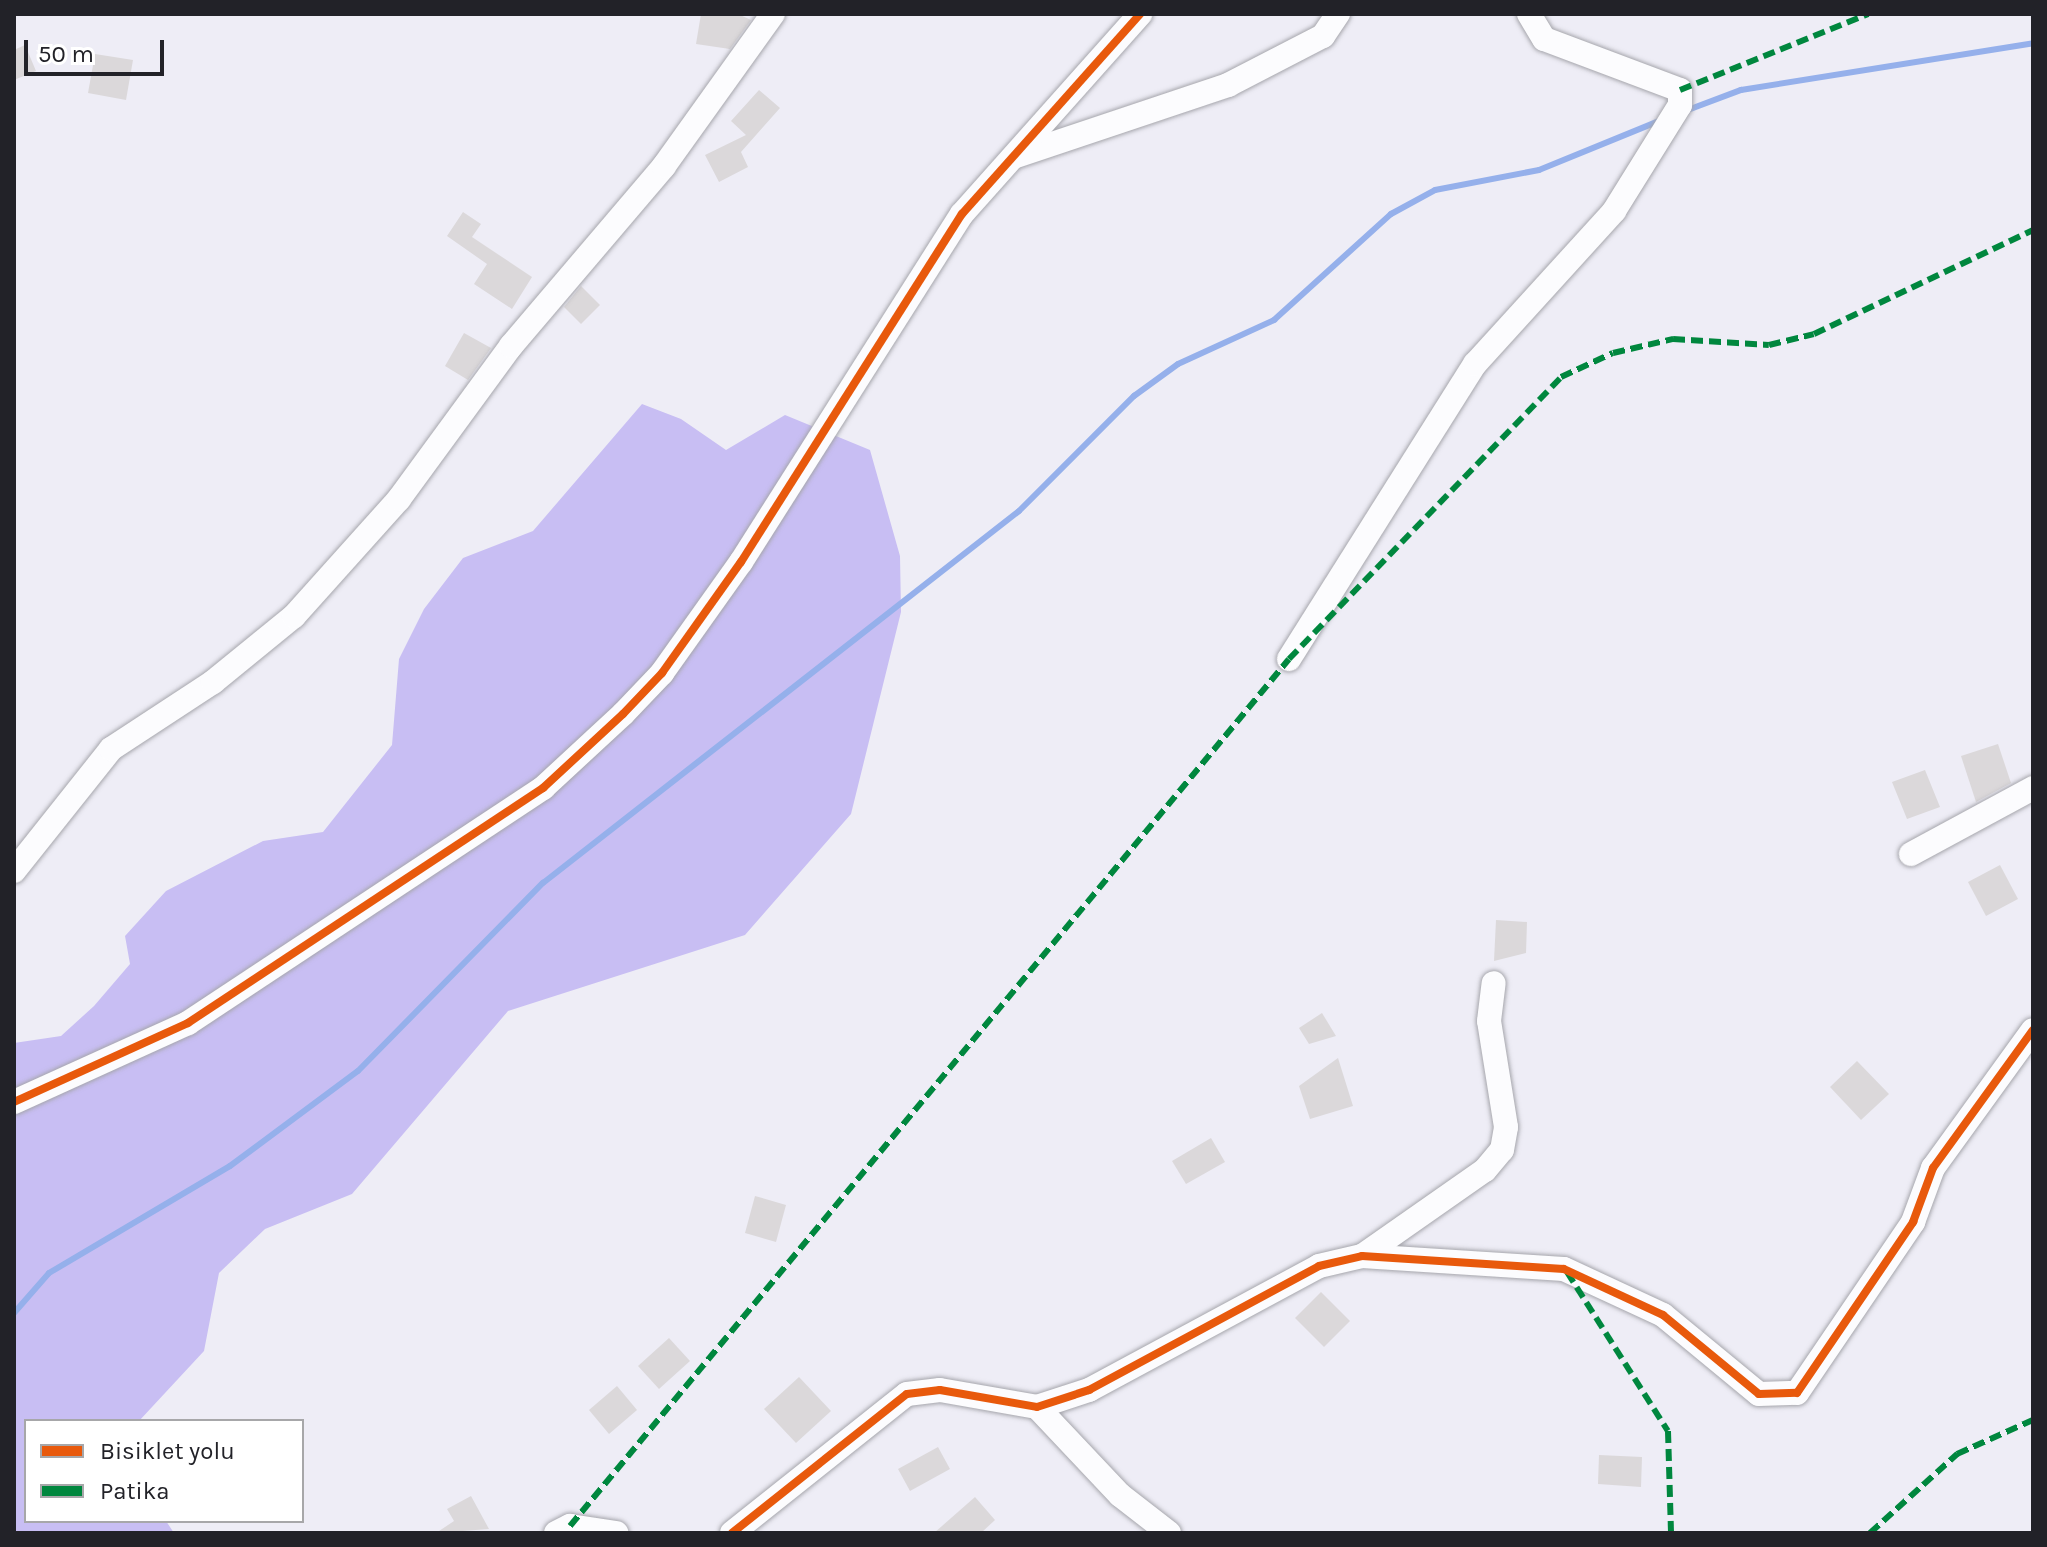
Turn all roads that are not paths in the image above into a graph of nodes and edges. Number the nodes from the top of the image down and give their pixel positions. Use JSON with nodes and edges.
{"nodes":[{"id":1,"x":773,"y":14,"type":"edge"},
{"id":2,"x":1140,"y":14,"type":"edge"},
{"id":3,"x":1338,"y":14,"type":"edge"},
{"id":4,"x":1529,"y":14,"type":"edge"},
{"id":5,"x":1015,"y":156,"type":"junction"},
{"id":6,"x":1289,"y":659,"type":"dead end"},
{"id":7,"x":2033,"y":788,"type":"edge"},
{"id":8,"x":1911,"y":854,"type":"dead end"},
{"id":9,"x":14,"y":871,"type":"edge"},
{"id":10,"x":1494,"y":983,"type":"dead end"},
{"id":11,"x":2033,"y":1030,"type":"edge"},
{"id":12,"x":14,"y":1102,"type":"edge"},
{"id":13,"x":1362,"y":1256,"type":"junction"},
{"id":14,"x":1037,"y":1407,"type":"junction"},
{"id":15,"x":556,"y":1533,"type":"edge"},
{"id":16,"x":616,"y":1533,"type":"edge"},
{"id":17,"x":732,"y":1533,"type":"edge"},
{"id":18,"x":1169,"y":1533,"type":"edge"}],
"edges":[{"from":1,"to":9,"type":"street"},
{"from":2,"to":5,"type":"street"},
{"from":3,"to":5,"type":"street"},
{"from":4,"to":6,"type":"street"},
{"from":5,"to":12,"type":"street"},
{"from":7,"to":8,"type":"street"},
{"from":10,"to":13,"type":"street"},
{"from":11,"to":13,"type":"street"},
{"from":13,"to":14,"type":"street"},
{"from":14,"to":17,"type":"street"},
{"from":14,"to":18,"type":"street"},
{"from":15,"to":16,"type":"street"}]}
